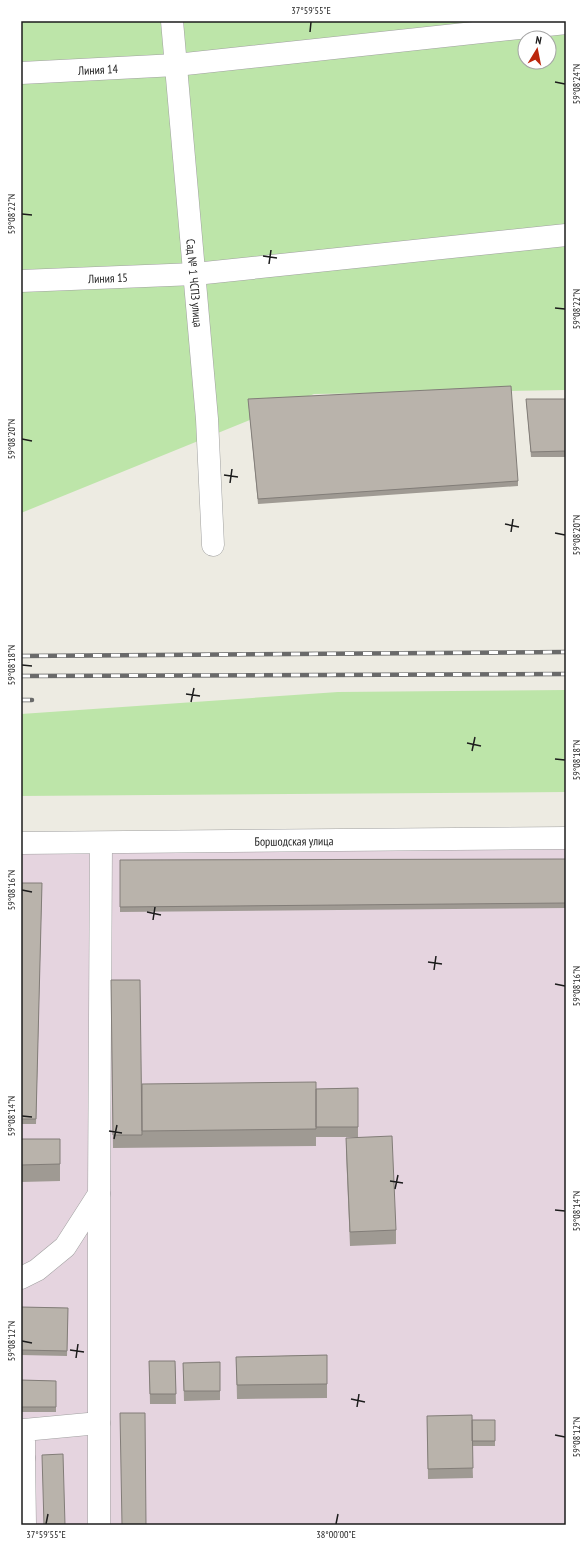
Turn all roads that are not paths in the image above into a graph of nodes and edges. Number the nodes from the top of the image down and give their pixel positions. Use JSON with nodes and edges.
{"nodes":[{"id":1,"x":172,"y":21,"type":"edge"},
{"id":2,"x":566,"y":23,"type":"edge"},
{"id":3,"x":176,"y":66,"type":"junction"},
{"id":4,"x":21,"y":73,"type":"edge"},
{"id":5,"x":566,"y":235,"type":"edge"},
{"id":6,"x":195,"y":274,"type":"junction"},
{"id":7,"x":21,"y":281,"type":"edge"},
{"id":8,"x":213,"y":546,"type":"dead end"},
{"id":9,"x":566,"y":838,"type":"edge"},
{"id":10,"x":21,"y":843,"type":"edge"},
{"id":11,"x":102,"y":844,"type":"junction"},
{"id":12,"x":99,"y":1194,"type":"junction"},
{"id":13,"x":21,"y":1278,"type":"edge"},
{"id":14,"x":99,"y":1423,"type":"junction"},
{"id":15,"x":23,"y":1459,"type":"edge"},
{"id":16,"x":25,"y":1525,"type":"edge"},
{"id":17,"x":99,"y":1525,"type":"edge"}],
"edges":[{"from":1,"to":3,"type":"street","name":"Сад № 1 ЧСПЗ улица"},
{"from":2,"to":3,"type":"street","name":"Линия 14"},
{"from":3,"to":4,"type":"street","name":"Линия 14"},
{"from":3,"to":6,"type":"street","name":"Сад № 1 ЧСПЗ улица"},
{"from":5,"to":6,"type":"street","name":"Линия 15"},
{"from":6,"to":7,"type":"street","name":"Линия 15"},
{"from":6,"to":8,"type":"street","name":"Сад № 1 ЧСПЗ улица"},
{"from":9,"to":11,"type":"street","name":"Боршодская улица"},
{"from":10,"to":11,"type":"street","name":"Боршодская улица"},
{"from":11,"to":12,"type":"street"},
{"from":12,"to":13,"type":"street"},
{"from":12,"to":14,"type":"street"},
{"from":14,"to":15,"type":"street"},
{"from":14,"to":17,"type":"street"},
{"from":15,"to":16,"type":"street"}]}
